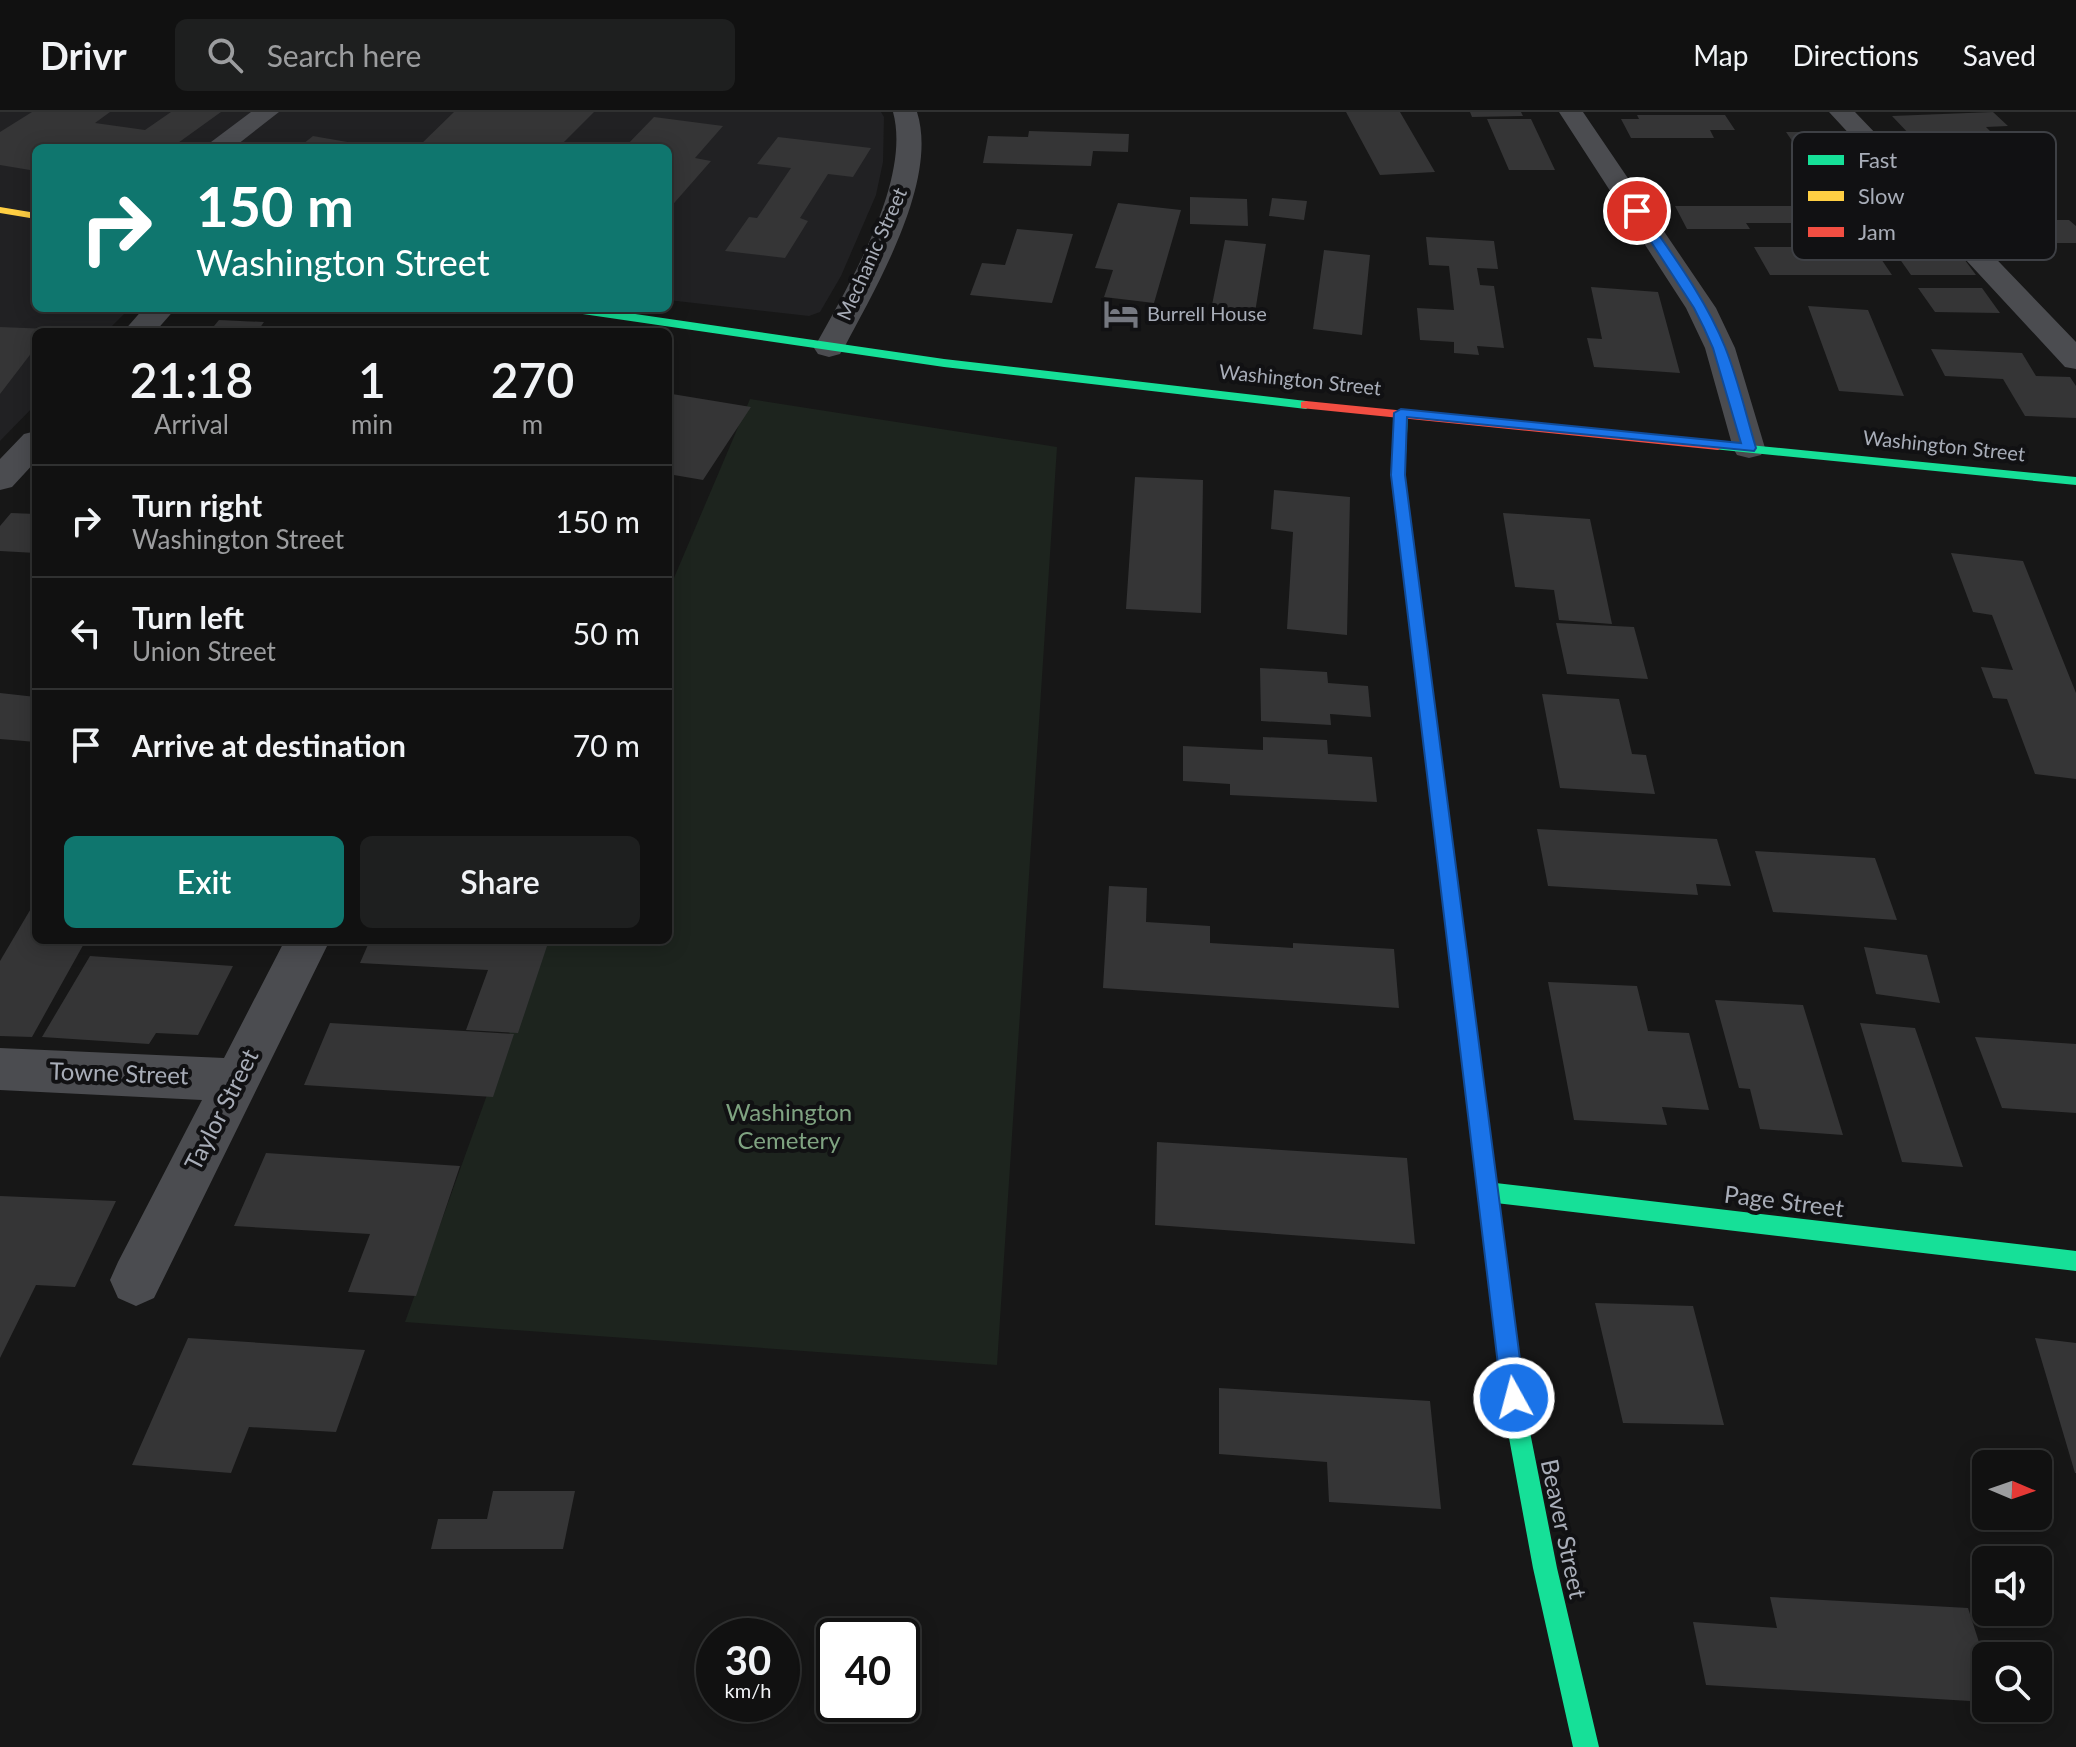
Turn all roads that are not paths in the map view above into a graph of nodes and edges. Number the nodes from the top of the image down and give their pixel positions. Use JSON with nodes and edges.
{"nodes":[{"id":1,"x":267,"y":112,"type":"edge"},
{"id":2,"x":905,"y":112,"type":"edge"},
{"id":3,"x":1571,"y":112,"type":"edge"},
{"id":4,"x":1841,"y":112,"type":"edge"},
{"id":5,"x":1860,"y":132,"type":"edge"},
{"id":6,"x":222,"y":144,"type":"edge"},
{"id":7,"x":0,"y":210,"type":"edge"},
{"id":8,"x":32,"y":215,"type":"edge"},
{"id":9,"x":1981,"y":260,"type":"edge"},
{"id":10,"x":157,"y":312,"type":"edge"},
{"id":11,"x":582,"y":312,"type":"edge"},
{"id":12,"x":629,"y":326,"type":"edge"},
{"id":13,"x":142,"y":328,"type":"edge"},
{"id":14,"x":672,"y":331,"type":"edge"},
{"id":15,"x":829,"y":348,"type":"junction"},
{"id":16,"x":2076,"y":360,"type":"edge"},
{"id":17,"x":1401,"y":413,"type":"junction"},
{"id":18,"x":32,"y":445,"type":"edge"},
{"id":19,"x":1749,"y":448,"type":"junction"},
{"id":20,"x":0,"y":479,"type":"edge"},
{"id":21,"x":2076,"y":481,"type":"edge"},
{"id":22,"x":306,"y":944,"type":"edge"},
{"id":23,"x":0,"y":1069,"type":"edge"},
{"id":24,"x":237,"y":1080,"type":"junction"},
{"id":25,"x":1487,"y":1192,"type":"junction"},
{"id":26,"x":2076,"y":1261,"type":"edge"},
{"id":27,"x":136,"y":1280,"type":"dead end"},
{"id":28,"x":1586,"y":1747,"type":"edge"}],
"edges":[{"from":1,"to":6,"type":"street"},
{"from":2,"to":15,"type":"street","name":"Mechanic Street"},
{"from":3,"to":19,"type":"street"},
{"from":4,"to":5,"type":"street"},
{"from":7,"to":8,"type":"main road"},
{"from":9,"to":16,"type":"street"},
{"from":10,"to":13,"type":"street"},
{"from":11,"to":12,"type":"main road","name":"Washington Street"},
{"from":14,"to":15,"type":"main road","name":"Washington Street"},
{"from":15,"to":17,"type":"main road","name":"Washington Street"},
{"from":17,"to":19,"type":"main road","name":"Washington Street"},
{"from":17,"to":25,"type":"main road","name":"Beaver Street"},
{"from":18,"to":20,"type":"street"},
{"from":19,"to":21,"type":"main road","name":"Washington Street"},
{"from":22,"to":24,"type":"street","name":"Taylor Street"},
{"from":23,"to":24,"type":"street","name":"Towne Street"},
{"from":24,"to":27,"type":"street","name":"Taylor Street"},
{"from":25,"to":26,"type":"main road","name":"Page Street"},
{"from":25,"to":28,"type":"main road","name":"Beaver Street"}]}
